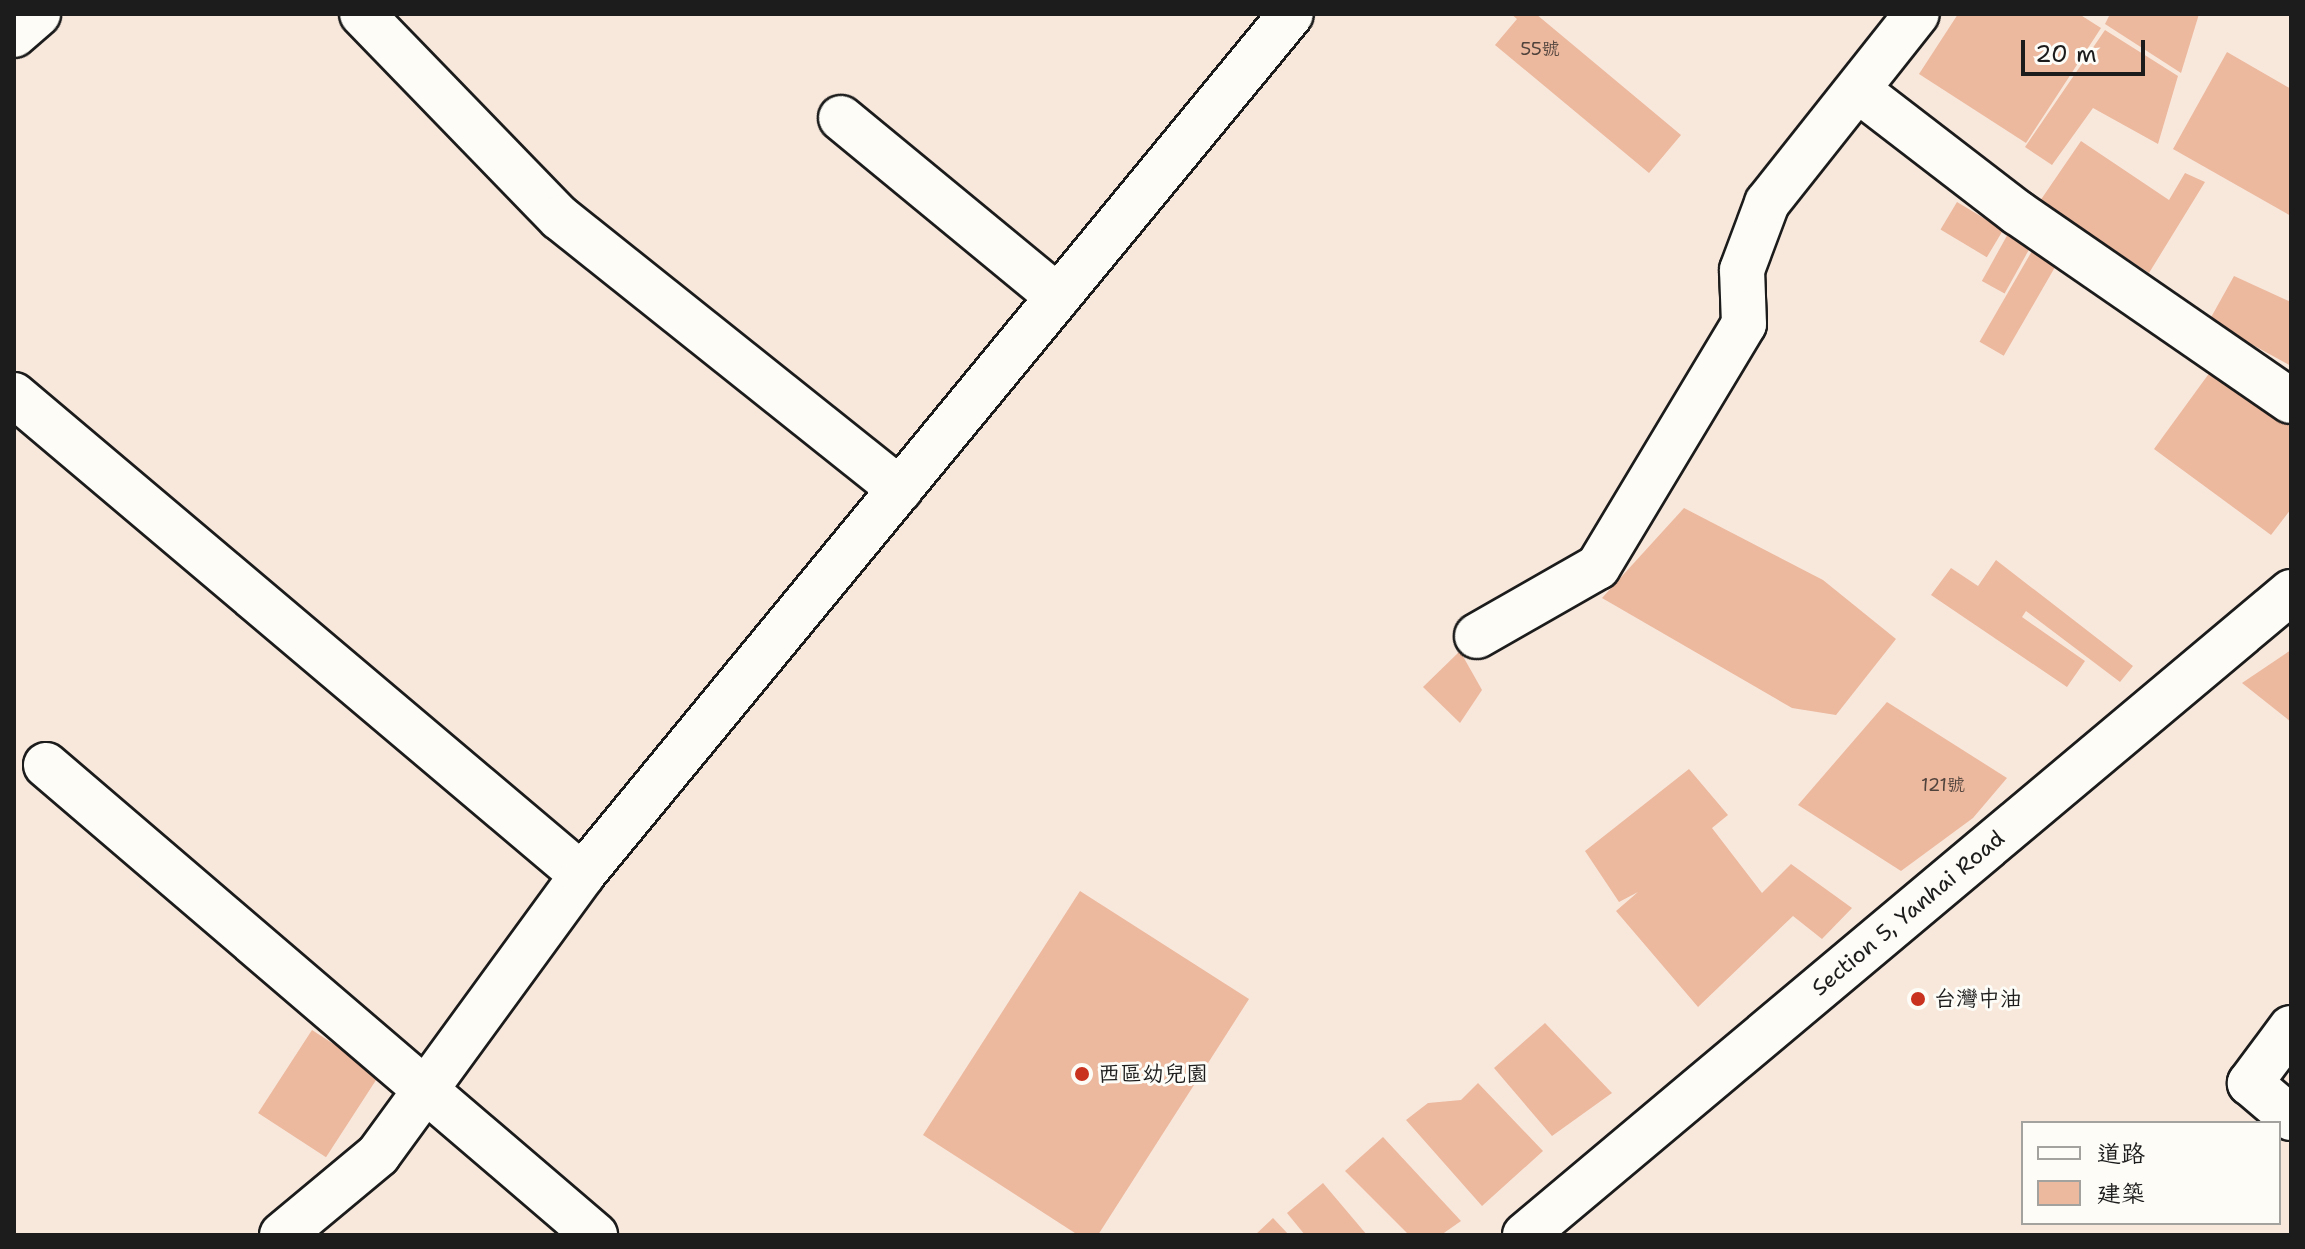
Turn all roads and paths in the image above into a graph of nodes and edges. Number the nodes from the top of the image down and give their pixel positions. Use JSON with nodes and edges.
{"nodes":[{"id":1,"x":38,"y":14,"type":"edge"},
{"id":2,"x":362,"y":14,"type":"edge"},
{"id":3,"x":1291,"y":14,"type":"edge"},
{"id":4,"x":1917,"y":14,"type":"edge"},
{"id":5,"x":14,"y":35,"type":"edge"},
{"id":6,"x":1858,"y":90,"type":"junction"},
{"id":7,"x":841,"y":118,"type":"dead end"},
{"id":8,"x":1058,"y":297,"type":"junction"},
{"id":9,"x":14,"y":395,"type":"edge"},
{"id":10,"x":2291,"y":401,"type":"edge"},
{"id":11,"x":900,"y":489,"type":"junction"},
{"id":12,"x":2291,"y":592,"type":"edge"},
{"id":13,"x":1477,"y":636,"type":"dead end"},
{"id":14,"x":46,"y":765,"type":"dead end"},
{"id":15,"x":582,"y":875,"type":"junction"},
{"id":16,"x":2291,"y":1028,"type":"edge"},
{"id":17,"x":429,"y":1093,"type":"junction"},
{"id":18,"x":2291,"y":1118,"type":"edge"},
{"id":19,"x":1534,"y":1232,"type":"edge"},
{"id":20,"x":282,"y":1235,"type":"edge"},
{"id":21,"x":595,"y":1235,"type":"edge"}],
"edges":[{"from":1,"to":5,"type":"street"},
{"from":2,"to":11,"type":"street"},
{"from":3,"to":8,"type":"street"},
{"from":4,"to":6,"type":"street"},
{"from":6,"to":10,"type":"street"},
{"from":6,"to":13,"type":"street"},
{"from":7,"to":8,"type":"street"},
{"from":8,"to":11,"type":"street"},
{"from":9,"to":15,"type":"street"},
{"from":11,"to":15,"type":"street"},
{"from":12,"to":19,"type":"street","name":"Section 5, Yanhai Road"},
{"from":14,"to":17,"type":"street"},
{"from":15,"to":17,"type":"street"},
{"from":16,"to":18,"type":"street"},
{"from":17,"to":20,"type":"street"},
{"from":17,"to":21,"type":"street"}]}
